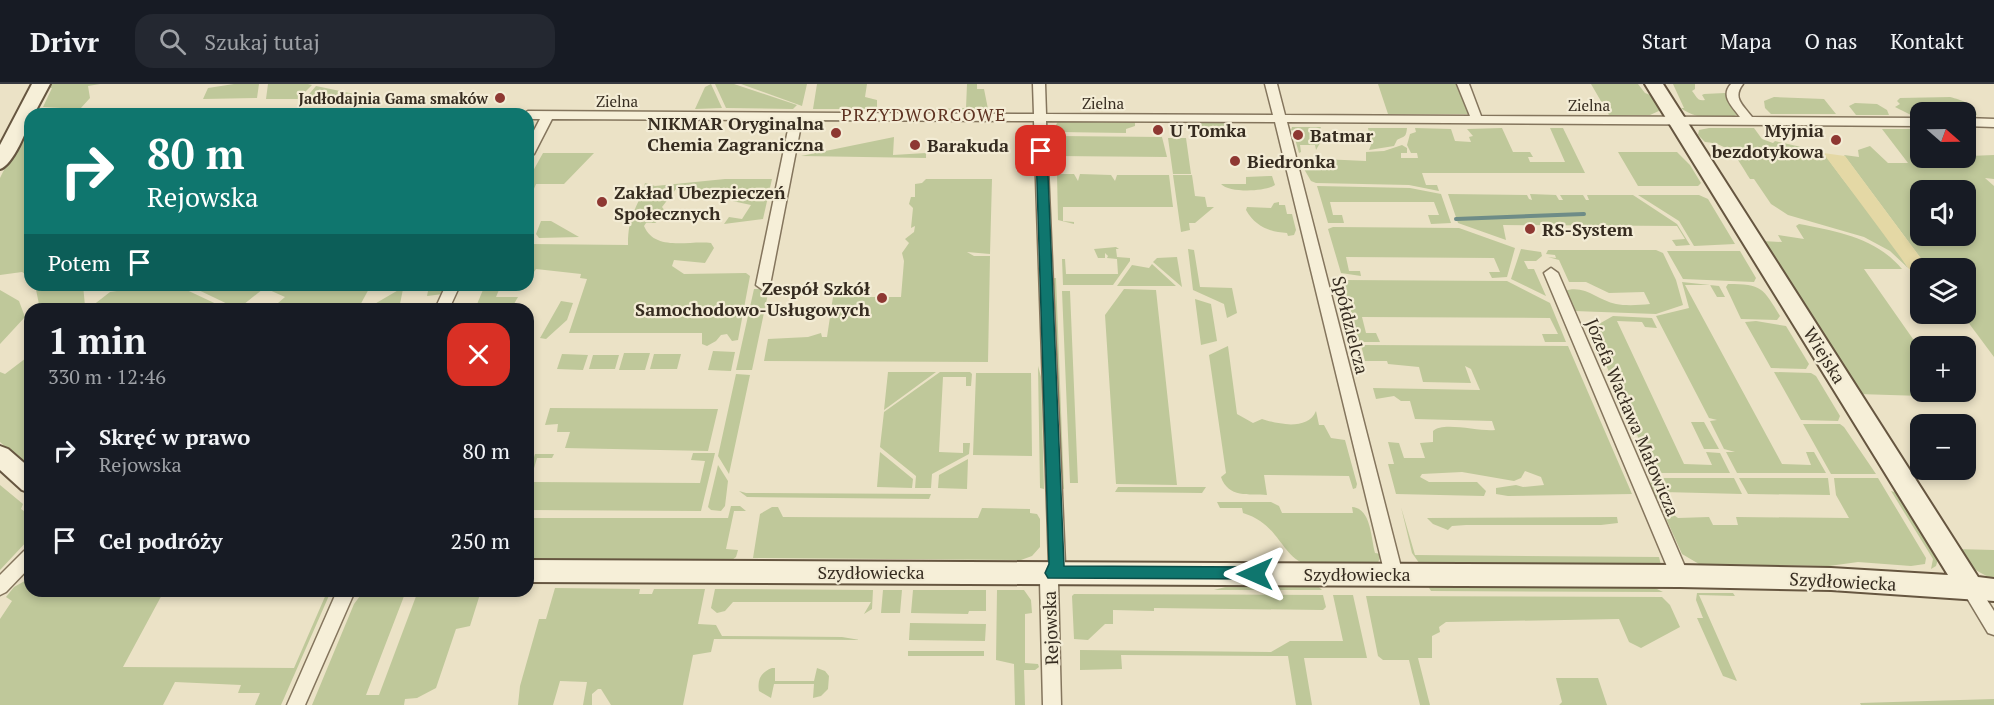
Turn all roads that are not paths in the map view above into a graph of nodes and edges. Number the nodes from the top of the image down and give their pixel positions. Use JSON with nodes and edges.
{"nodes":[{"id":1,"x":40,"y":84,"type":"edge"},
{"id":2,"x":1039,"y":84,"type":"edge"},
{"id":3,"x":1271,"y":84,"type":"edge"},
{"id":4,"x":1463,"y":84,"type":"edge"},
{"id":5,"x":1654,"y":84,"type":"edge"},
{"id":6,"x":1737,"y":84,"type":"edge"},
{"id":7,"x":30,"y":108,"type":"edge"},
{"id":8,"x":534,"y":115,"type":"edge"},
{"id":9,"x":548,"y":115,"type":"junction"},
{"id":10,"x":797,"y":117,"type":"junction"},
{"id":11,"x":1041,"y":117,"type":"junction"},
{"id":12,"x":1279,"y":119,"type":"junction"},
{"id":13,"x":24,"y":120,"type":"edge"},
{"id":14,"x":1477,"y":120,"type":"junction"},
{"id":15,"x":1679,"y":121,"type":"junction"},
{"id":16,"x":1749,"y":122,"type":"junction"},
{"id":17,"x":1910,"y":122,"type":"edge"},
{"id":18,"x":1976,"y":122,"type":"edge"},
{"id":19,"x":1994,"y":123,"type":"edge"},
{"id":20,"x":534,"y":142,"type":"edge"},
{"id":21,"x":0,"y":163,"type":"edge"},
{"id":22,"x":1551,"y":273,"type":"dead end"},
{"id":23,"x":763,"y":285,"type":"dead end"},
{"id":24,"x":0,"y":456,"type":"edge"},
{"id":25,"x":24,"y":478,"type":"edge"},
{"id":26,"x":24,"y":562,"type":"edge"},
{"id":27,"x":534,"y":571,"type":"edge"},
{"id":28,"x":1053,"y":573,"type":"junction"},
{"id":29,"x":1394,"y":575,"type":"junction"},
{"id":30,"x":1680,"y":576,"type":"junction"},
{"id":31,"x":0,"y":587,"type":"edge"},
{"id":32,"x":1982,"y":589,"type":"edge"},
{"id":33,"x":343,"y":597,"type":"edge"},
{"id":34,"x":1994,"y":627,"type":"edge"},
{"id":35,"x":296,"y":705,"type":"edge"},
{"id":36,"x":1053,"y":705,"type":"edge"}],
"edges":[{"from":1,"to":7,"type":"street"},
{"from":2,"to":11,"type":"street","name":"Rejowska"},
{"from":3,"to":12,"type":"street","name":"Spółdzielcza"},
{"from":4,"to":14,"type":"street"},
{"from":5,"to":15,"type":"street","name":"Wiejska"},
{"from":6,"to":16,"type":"street"},
{"from":8,"to":9,"type":"street","name":"Zielna"},
{"from":9,"to":10,"type":"street","name":"Zielna"},
{"from":9,"to":20,"type":"street"},
{"from":10,"to":11,"type":"street","name":"Zielna"},
{"from":10,"to":23,"type":"street"},
{"from":11,"to":12,"type":"street","name":"Zielna"},
{"from":11,"to":28,"type":"street","name":"Rejowska"},
{"from":12,"to":14,"type":"street","name":"Zielna"},
{"from":12,"to":29,"type":"street","name":"Spółdzielcza"},
{"from":13,"to":21,"type":"street"},
{"from":14,"to":15,"type":"street","name":"Zielna"},
{"from":15,"to":16,"type":"street","name":"Zielna"},
{"from":15,"to":32,"type":"street","name":"Wiejska"},
{"from":16,"to":17,"type":"street","name":"Zielna"},
{"from":18,"to":19,"type":"street"},
{"from":22,"to":30,"type":"street","name":"Józefa Wacława Małowicza"},
{"from":24,"to":25,"type":"street"},
{"from":26,"to":31,"type":"street"},
{"from":27,"to":28,"type":"street","name":"Szydłowiecka"},
{"from":28,"to":29,"type":"street","name":"Szydłowiecka"},
{"from":28,"to":36,"type":"street","name":"Rejowska"},
{"from":29,"to":30,"type":"street","name":"Szydłowiecka"},
{"from":30,"to":32,"type":"street","name":"Szydłowiecka"},
{"from":32,"to":34,"type":"street","name":"Wiejska"},
{"from":33,"to":35,"type":"street"}]}
